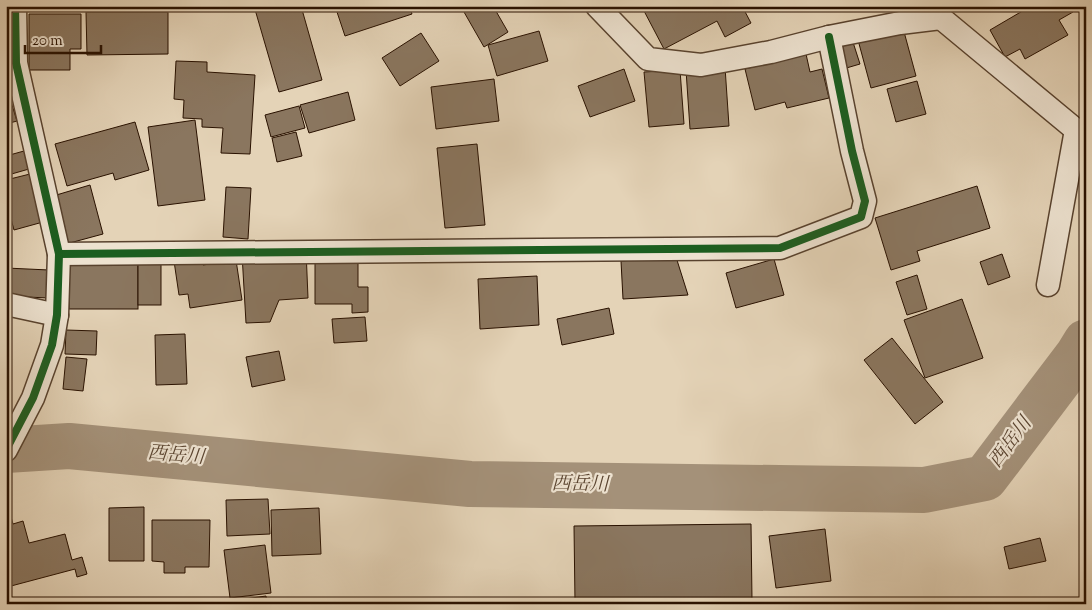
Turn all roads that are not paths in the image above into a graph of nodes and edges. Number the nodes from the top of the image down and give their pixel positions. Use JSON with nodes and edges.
{"nodes":[{"id":1,"x":15,"y":6,"type":"edge"},
{"id":2,"x":597,"y":6,"type":"edge"},
{"id":3,"x":940,"y":12,"type":"edge"},
{"id":4,"x":829,"y":37,"type":"junction"},
{"id":5,"x":11,"y":62,"type":"edge"},
{"id":6,"x":1081,"y":130,"type":"edge"},
{"id":7,"x":59,"y":254,"type":"junction"},
{"id":8,"x":1048,"y":284,"type":"dead end"},
{"id":9,"x":6,"y":304,"type":"edge"},
{"id":10,"x":57,"y":315,"type":"junction"},
{"id":11,"x":6,"y":450,"type":"edge"}],
"edges":[{"from":1,"to":5,"type":"street"},
{"from":2,"to":4,"type":"street"},
{"from":3,"to":4,"type":"street"},
{"from":3,"to":6,"type":"street"},
{"from":4,"to":7,"type":"street"},
{"from":5,"to":7,"type":"street"},
{"from":6,"to":8,"type":"street"},
{"from":7,"to":10,"type":"street"},
{"from":9,"to":10,"type":"street"},
{"from":10,"to":11,"type":"street"}]}
